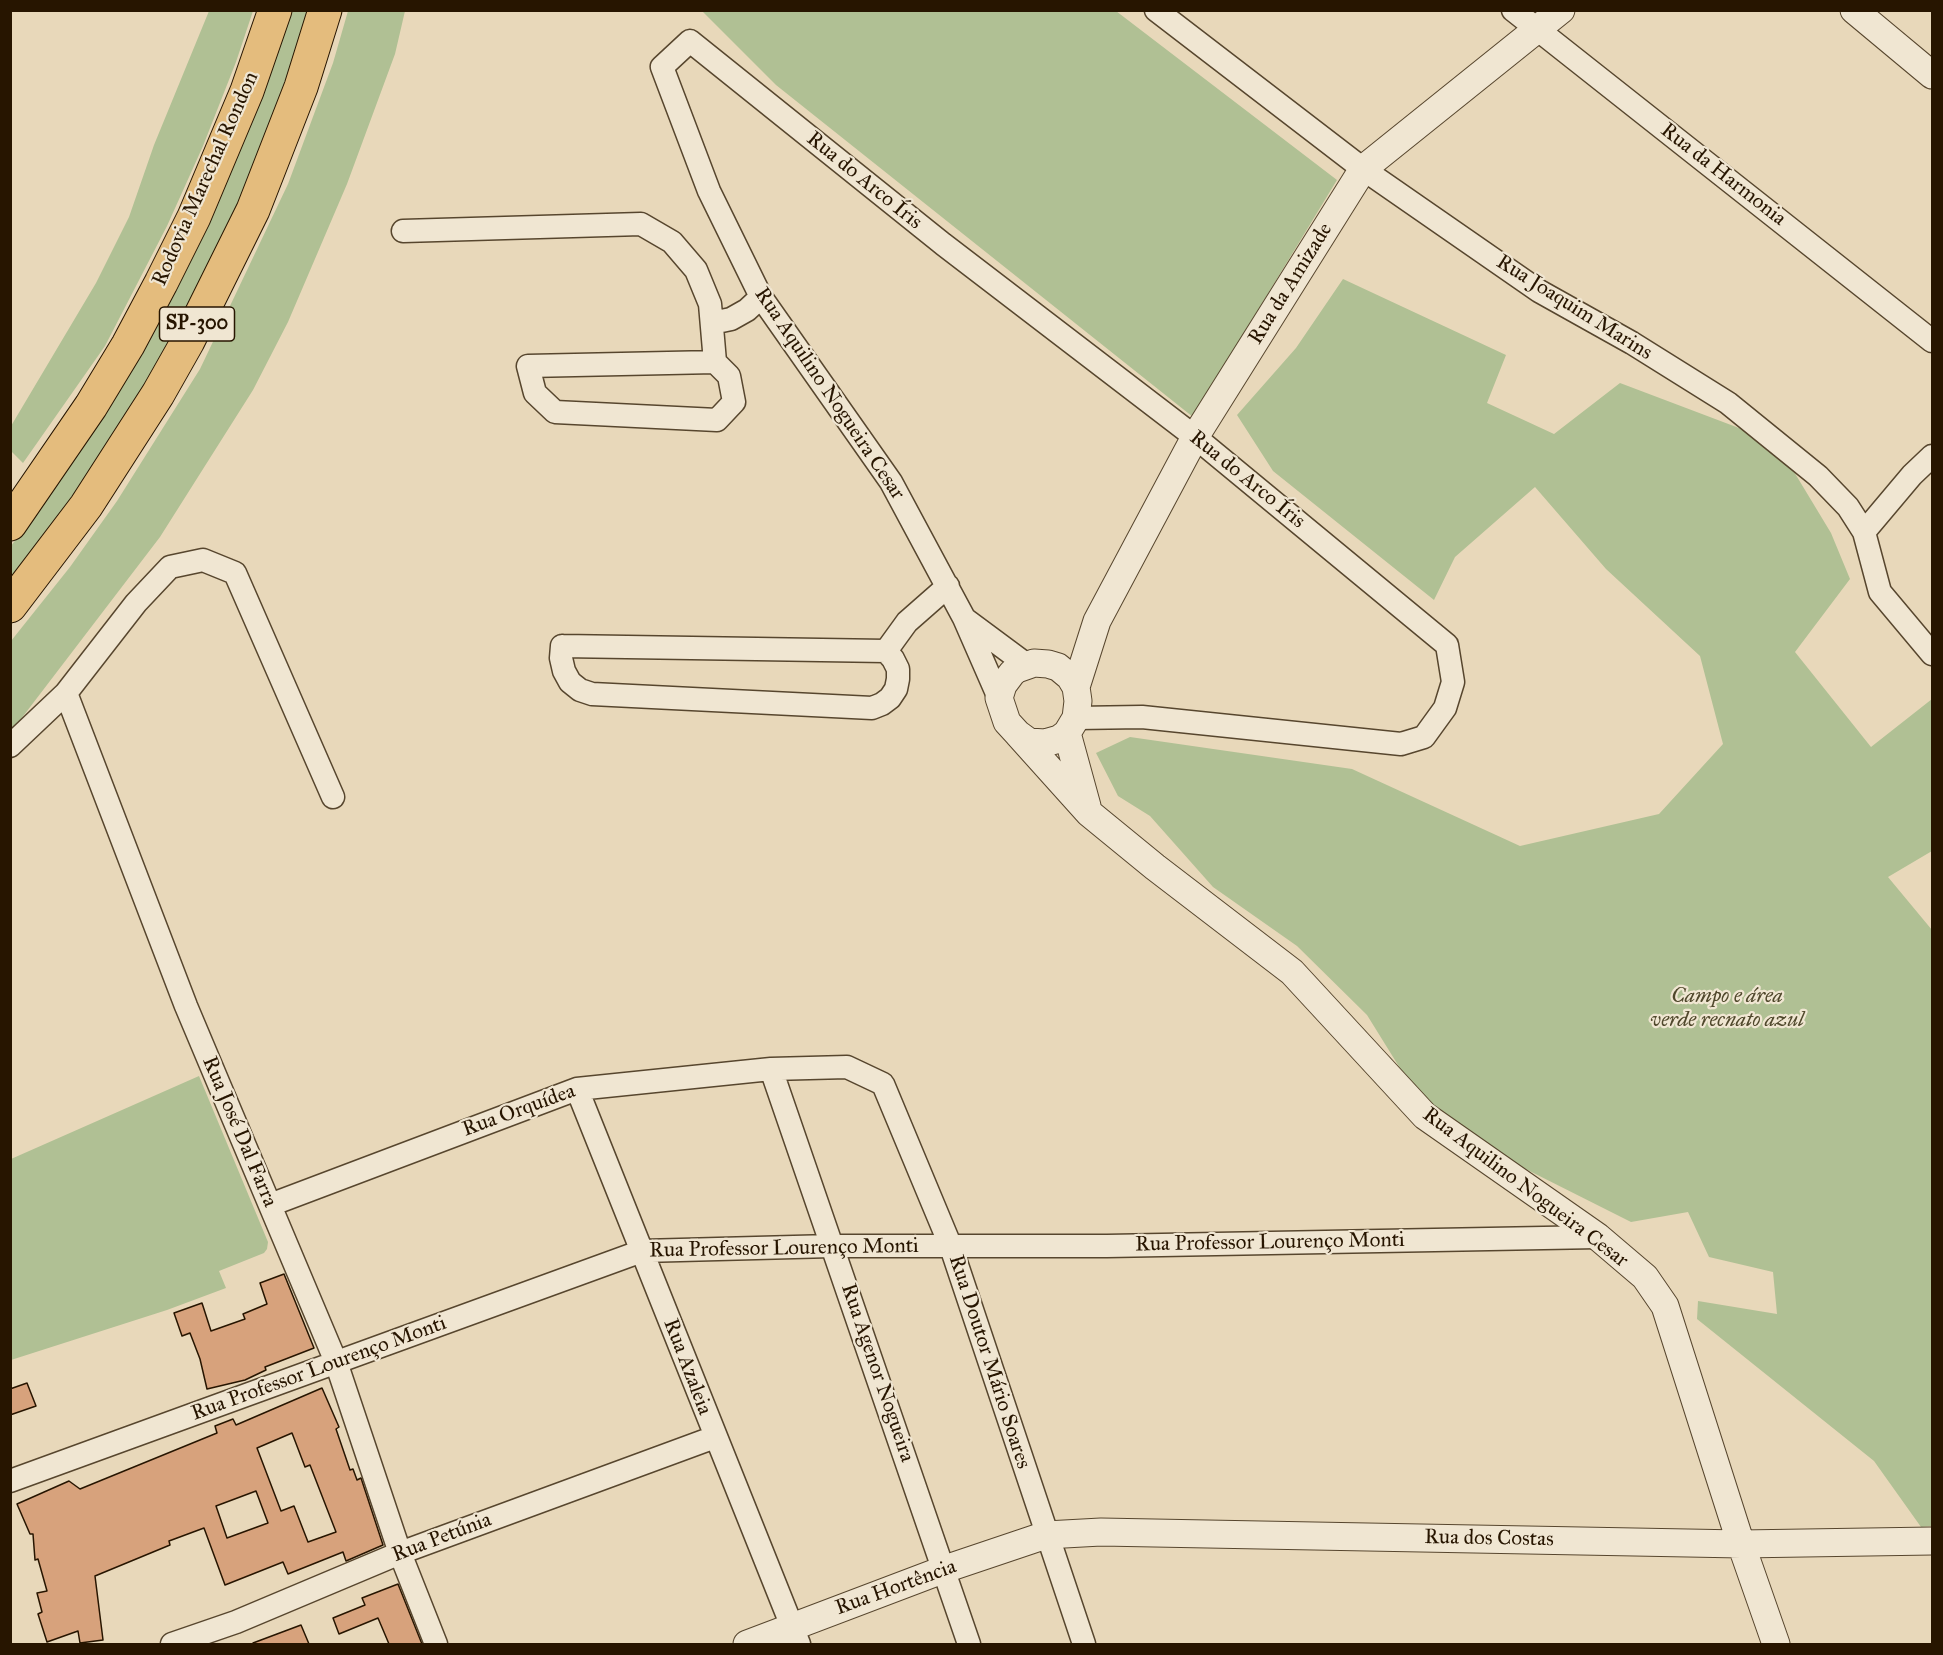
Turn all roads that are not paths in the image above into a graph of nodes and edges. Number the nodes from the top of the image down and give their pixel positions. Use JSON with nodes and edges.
{"nodes":[{"id":1,"x":275,"y":10,"type":"edge"},
{"id":2,"x":325,"y":10,"type":"edge"},
{"id":3,"x":1156,"y":10,"type":"edge"},
{"id":4,"x":1513,"y":10,"type":"edge"},
{"id":5,"x":1561,"y":10,"type":"edge"},
{"id":6,"x":1854,"y":10,"type":"edge"},
{"id":7,"x":1537,"y":28,"type":"junction"},
{"id":8,"x":690,"y":41,"type":"joint"},
{"id":9,"x":1932,"y":75,"type":"edge"},
{"id":10,"x":1363,"y":169,"type":"junction"},
{"id":11,"x":403,"y":231,"type":"dead end"},
{"id":12,"x":761,"y":297,"type":"junction"},
{"id":13,"x":712,"y":323,"type":"junction"},
{"id":14,"x":1932,"y":341,"type":"edge"},
{"id":15,"x":715,"y":362,"type":"junction"},
{"id":16,"x":1195,"y":437,"type":"junction"},
{"id":17,"x":1932,"y":456,"type":"edge"},
{"id":18,"x":10,"y":524,"type":"edge"},
{"id":19,"x":1864,"y":532,"type":"junction"},
{"id":20,"x":948,"y":586,"type":"junction"},
{"id":21,"x":10,"y":606,"type":"edge"},
{"id":22,"x":964,"y":618,"type":"junction"},
{"id":23,"x":1097,"y":621,"type":"junction"},
{"id":24,"x":886,"y":651,"type":"junction"},
{"id":25,"x":1932,"y":654,"type":"edge"},
{"id":26,"x":1038,"y":664,"type":"junction"},
{"id":27,"x":1076,"y":687,"type":"junction"},
{"id":28,"x":66,"y":693,"type":"junction"},
{"id":29,"x":999,"y":698,"type":"junction"},
{"id":30,"x":1071,"y":726,"type":"junction"},
{"id":31,"x":1018,"y":734,"type":"junction"},
{"id":32,"x":10,"y":747,"type":"edge"},
{"id":33,"x":333,"y":797,"type":"dead end"},
{"id":34,"x":1089,"y":813,"type":"junction"},
{"id":35,"x":771,"y":1069,"type":"junction"},
{"id":36,"x":883,"y":1084,"type":"joint"},
{"id":37,"x":577,"y":1089,"type":"junction"},
{"id":38,"x":270,"y":1205,"type":"junction"},
{"id":39,"x":1598,"y":1238,"type":"junction"},
{"id":40,"x":832,"y":1246,"type":"junction"},
{"id":41,"x":951,"y":1247,"type":"junction"},
{"id":42,"x":642,"y":1251,"type":"junction"},
{"id":43,"x":336,"y":1362,"type":"junction"},
{"id":44,"x":715,"y":1437,"type":"junction"},
{"id":45,"x":10,"y":1481,"type":"edge"},
{"id":46,"x":1046,"y":1535,"type":"junction"},
{"id":47,"x":1932,"y":1541,"type":"edge"},
{"id":48,"x":1740,"y":1544,"type":"junction"},
{"id":49,"x":400,"y":1553,"type":"junction"},
{"id":50,"x":945,"y":1569,"type":"junction"},
{"id":51,"x":796,"y":1635,"type":"edge"},
{"id":52,"x":172,"y":1644,"type":"edge"},
{"id":53,"x":436,"y":1644,"type":"edge"},
{"id":54,"x":747,"y":1644,"type":"edge"},
{"id":55,"x":969,"y":1644,"type":"edge"},
{"id":56,"x":1084,"y":1644,"type":"edge"},
{"id":57,"x":1776,"y":1644,"type":"edge"}],
"edges":[{"from":1,"to":18,"type":"highway","name":"Rodovia Marechal Rondon","number":"SP-300"},
{"from":2,"to":21,"type":"highway","number":"SP-300"},
{"from":3,"to":10,"type":"street","name":"Rua Joaquim Marins"},
{"from":4,"to":7,"type":"street","name":"Rua da Harmonia"},
{"from":5,"to":7,"type":"street","name":"Rua da Amizade"},
{"from":6,"to":9,"type":"street"},
{"from":7,"to":10,"type":"street","name":"Rua da Amizade"},
{"from":7,"to":14,"type":"street","name":"Rua da Harmonia"},
{"from":8,"to":12,"type":"street","name":"Rua Aquilino Nogueira Cesar"},
{"from":8,"to":16,"type":"street","name":"Rua do Arco Íris"},
{"from":10,"to":16,"type":"street","name":"Rua da Amizade"},
{"from":10,"to":19,"type":"street","name":"Rua Joaquim Marins"},
{"from":11,"to":13,"type":"street"},
{"from":12,"to":13,"type":"street"},
{"from":12,"to":20,"type":"street","name":"Rua Aquilino Nogueira Cesar"},
{"from":13,"to":15,"type":"street"},
{"from":15,"to":15,"type":"street"},
{"from":16,"to":23,"type":"street","name":"Rua da Amizade"},
{"from":16,"to":30,"type":"street","name":"Rua do Arco Íris"},
{"from":17,"to":19,"type":"street"},
{"from":19,"to":25,"type":"street","name":"Rua Joaquim Marins"},
{"from":20,"to":22,"type":"street","name":"Rua Aquilino Nogueira Cesar"},
{"from":20,"to":24,"type":"street"},
{"from":22,"to":26,"type":"street","name":"Rua Aquilino Nogueira Cesar"},
{"from":22,"to":29,"type":"street","name":"Rua Aquilino Nogueira Cesar"},
{"from":23,"to":26,"type":"street","name":"Rua da Amizade"},
{"from":23,"to":27,"type":"street","name":"Rua da Amizade"},
{"from":24,"to":24,"type":"street"},
{"from":26,"to":27,"type":"street"},
{"from":26,"to":29,"type":"street"},
{"from":27,"to":30,"type":"street"},
{"from":28,"to":32,"type":"street"},
{"from":28,"to":33,"type":"street"},
{"from":28,"to":38,"type":"street","name":"Rua José Dal Farra"},
{"from":29,"to":31,"type":"street"},
{"from":30,"to":31,"type":"street"},
{"from":30,"to":34,"type":"street"},
{"from":31,"to":34,"type":"street","name":"Rua Aquilino Nogueira Cesar"},
{"from":34,"to":39,"type":"street","name":"Rua Aquilino Nogueira Cesar"},
{"from":35,"to":36,"type":"street","name":"Rua Orquídea"},
{"from":35,"to":37,"type":"street","name":"Rua Orquídea"},
{"from":35,"to":40,"type":"street","name":"Rua Agenor Nogueira"},
{"from":36,"to":41,"type":"street","name":"Rua Doutor Mário Soares"},
{"from":37,"to":38,"type":"street","name":"Rua Orquídea"},
{"from":37,"to":42,"type":"street","name":"Rua Azaleia"},
{"from":38,"to":43,"type":"street","name":"Rua José Dal Farra"},
{"from":39,"to":41,"type":"street","name":"Rua Professor Lourenço Monti"},
{"from":39,"to":48,"type":"street","name":"Rua Aquilino Nogueira Cesar"},
{"from":40,"to":41,"type":"street","name":"Rua Professor Lourenço Monti"},
{"from":40,"to":42,"type":"street","name":"Rua Professor Lourenço Monti"},
{"from":40,"to":50,"type":"street","name":"Rua Agenor Nogueira"},
{"from":41,"to":46,"type":"street","name":"Rua Doutor Mário Soares"},
{"from":42,"to":43,"type":"street","name":"Rua Professor Lourenço Monti"},
{"from":42,"to":44,"type":"street","name":"Rua Azaleia"},
{"from":43,"to":45,"type":"street","name":"Rua Professor Lourenço Monti"},
{"from":43,"to":49,"type":"street","name":"Rua José Dal Farra"},
{"from":44,"to":49,"type":"street","name":"Rua Petúnia"},
{"from":44,"to":51,"type":"street","name":"Rua Azaleia"},
{"from":46,"to":48,"type":"street","name":"Rua dos Costas"},
{"from":46,"to":50,"type":"street","name":"Rua Hortência"},
{"from":46,"to":56,"type":"street","name":"Rua Doutor Mário Soares"},
{"from":47,"to":48,"type":"street","name":"Rua dos Costas"},
{"from":48,"to":57,"type":"street","name":"Rua Aquilino Nogueira Cesar"},
{"from":49,"to":52,"type":"street","name":"Rua Petúnia"},
{"from":49,"to":53,"type":"street","name":"Rua José Dal Farra"},
{"from":50,"to":51,"type":"street","name":"Rua Hortência"},
{"from":50,"to":55,"type":"street","name":"Rua Agenor Nogueira"},
{"from":51,"to":54,"type":"street","name":"Rua Hortência"}]}
